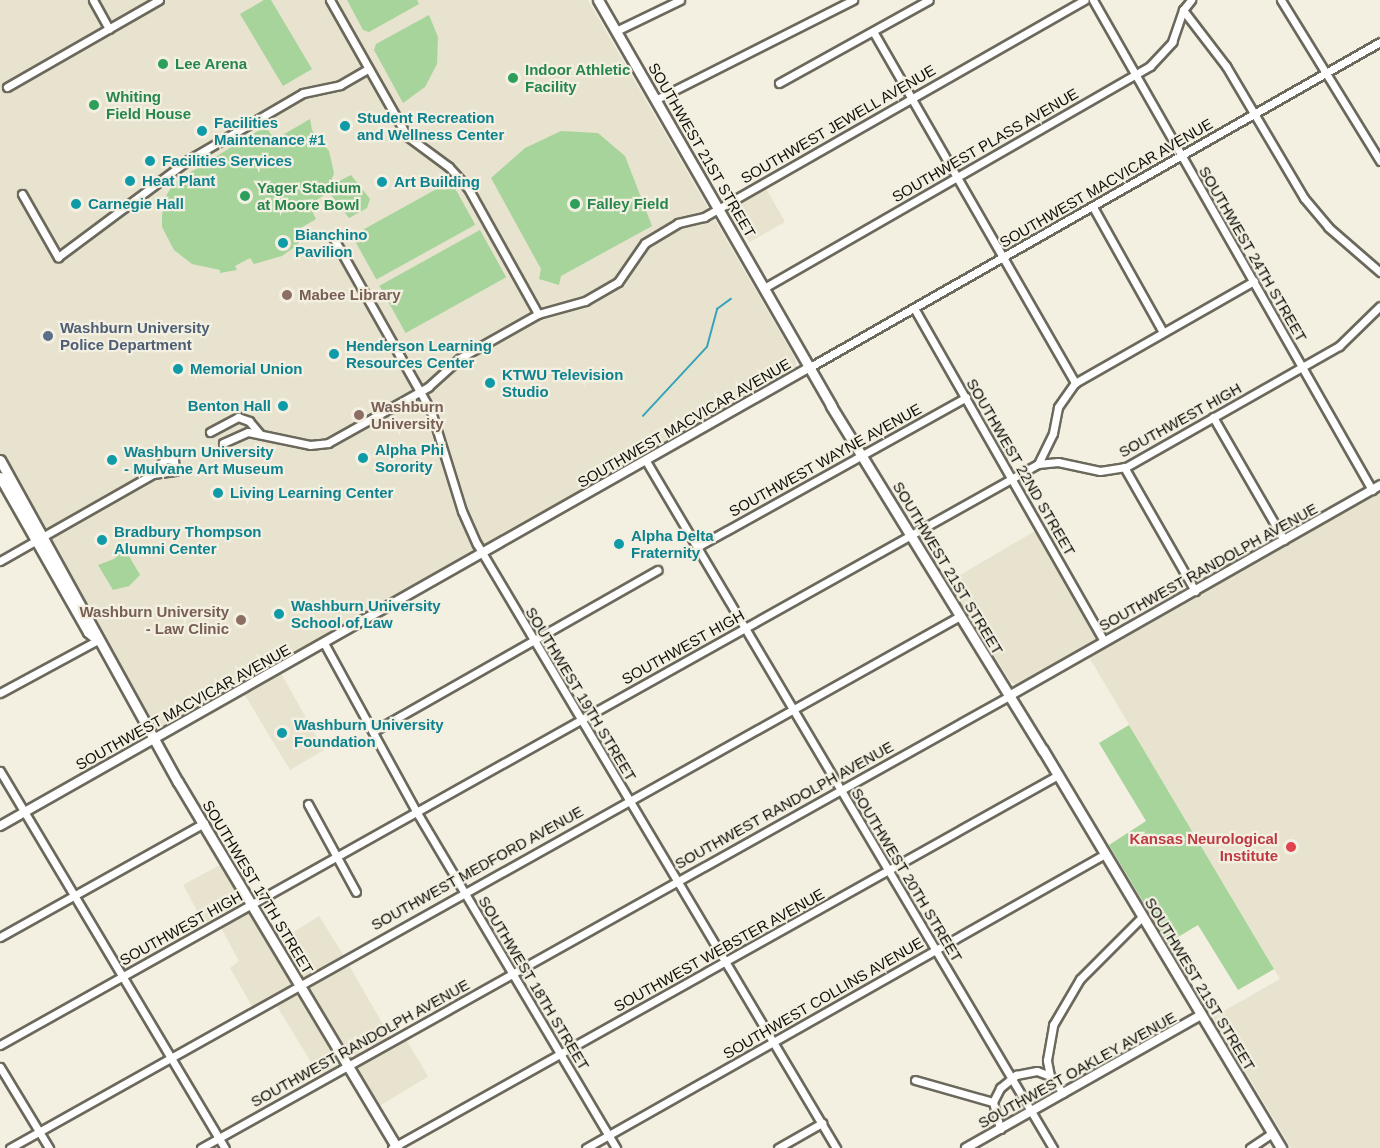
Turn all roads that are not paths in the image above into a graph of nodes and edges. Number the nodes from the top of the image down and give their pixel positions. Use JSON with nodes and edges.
{"nodes":[{"id":1,"x":93,"y":0,"type":"edge"},
{"id":2,"x":159,"y":0,"type":"edge"},
{"id":3,"x":330,"y":0,"type":"edge"},
{"id":4,"x":598,"y":0,"type":"edge"},
{"id":5,"x":680,"y":0,"type":"edge"},
{"id":6,"x":853,"y":0,"type":"edge"},
{"id":7,"x":929,"y":0,"type":"edge"},
{"id":8,"x":1084,"y":0,"type":"edge"},
{"id":9,"x":1093,"y":0,"type":"edge"},
{"id":10,"x":1191,"y":0,"type":"edge"},
{"id":11,"x":1281,"y":0,"type":"edge"},
{"id":12,"x":1183,"y":10,"type":"junction"},
{"id":13,"x":110,"y":29,"type":"junction"},
{"id":14,"x":616,"y":31,"type":"junction"},
{"id":15,"x":874,"y":33,"type":"junction"},
{"id":16,"x":1380,"y":42,"type":"edge"},
{"id":17,"x":368,"y":69,"type":"junction"},
{"id":18,"x":1326,"y":73,"type":"junction"},
{"id":19,"x":1136,"y":74,"type":"junction"},
{"id":20,"x":779,"y":83,"type":"dead end"},
{"id":21,"x":7,"y":87,"type":"dead end"},
{"id":22,"x":912,"y":98,"type":"junction"},
{"id":23,"x":655,"y":100,"type":"junction"},
{"id":24,"x":1255,"y":115,"type":"junction"},
{"id":25,"x":1181,"y":157,"type":"junction"},
{"id":26,"x":1380,"y":161,"type":"edge"},
{"id":27,"x":958,"y":178,"type":"junction"},
{"id":28,"x":22,"y":194,"type":"dead end"},
{"id":29,"x":1093,"y":207,"type":"junction"},
{"id":30,"x":718,"y":208,"type":"junction"},
{"id":31,"x":334,"y":239,"type":"dead end"},
{"id":32,"x":1004,"y":257,"type":"junction"},
{"id":33,"x":1380,"y":272,"type":"edge"},
{"id":34,"x":1254,"y":281,"type":"junction"},
{"id":35,"x":764,"y":288,"type":"junction"},
{"id":36,"x":1380,"y":306,"type":"edge"},
{"id":37,"x":914,"y":308,"type":"junction"},
{"id":38,"x":538,"y":314,"type":"junction"},
{"id":39,"x":1164,"y":332,"type":"junction"},
{"id":40,"x":810,"y":367,"type":"junction"},
{"id":41,"x":1303,"y":367,"type":"junction"},
{"id":42,"x":1076,"y":383,"type":"junction"},
{"id":43,"x":420,"y":392,"type":"junction"},
{"id":44,"x":966,"y":397,"type":"junction"},
{"id":45,"x":1213,"y":417,"type":"junction"},
{"id":46,"x":210,"y":432,"type":"dead end"},
{"id":47,"x":260,"y":434,"type":"junction"},
{"id":48,"x":223,"y":443,"type":"dead end"},
{"id":49,"x":862,"y":455,"type":"junction"},
{"id":50,"x":0,"y":460,"type":"edge"},
{"id":51,"x":646,"y":461,"type":"junction"},
{"id":52,"x":1038,"y":464,"type":"junction"},
{"id":53,"x":1124,"y":467,"type":"junction"},
{"id":54,"x":153,"y":474,"type":"dead end"},
{"id":55,"x":0,"y":477,"type":"edge"},
{"id":56,"x":1012,"y":478,"type":"junction"},
{"id":57,"x":1376,"y":488,"type":"edge"},
{"id":58,"x":910,"y":536,"type":"junction"},
{"id":59,"x":40,"y":539,"type":"junction"},
{"id":60,"x":1284,"y":540,"type":"junction"},
{"id":61,"x":697,"y":547,"type":"junction"},
{"id":62,"x":482,"y":554,"type":"junction"},
{"id":63,"x":0,"y":561,"type":"edge"},
{"id":64,"x":657,"y":570,"type":"dead end"},
{"id":65,"x":1195,"y":591,"type":"junction"},
{"id":66,"x":960,"y":616,"type":"junction"},
{"id":67,"x":744,"y":628,"type":"junction"},
{"id":68,"x":98,"y":639,"type":"junction"},
{"id":69,"x":534,"y":640,"type":"junction"},
{"id":70,"x":1104,"y":641,"type":"junction"},
{"id":71,"x":324,"y":643,"type":"junction"},
{"id":72,"x":0,"y":693,"type":"edge"},
{"id":73,"x":1009,"y":696,"type":"junction"},
{"id":74,"x":792,"y":708,"type":"junction"},
{"id":75,"x":581,"y":720,"type":"junction"},
{"id":76,"x":374,"y":731,"type":"junction"},
{"id":77,"x":154,"y":740,"type":"junction"},
{"id":78,"x":0,"y":771,"type":"edge"},
{"id":79,"x":1058,"y":775,"type":"junction"},
{"id":80,"x":840,"y":789,"type":"junction"},
{"id":81,"x":628,"y":799,"type":"junction"},
{"id":82,"x":308,"y":804,"type":"dead end"},
{"id":83,"x":416,"y":811,"type":"junction"},
{"id":84,"x":24,"y":813,"type":"junction"},
{"id":85,"x":204,"y":824,"type":"junction"},
{"id":86,"x":0,"y":826,"type":"edge"},
{"id":87,"x":1105,"y":854,"type":"junction"},
{"id":88,"x":336,"y":855,"type":"junction"},
{"id":89,"x":889,"y":870,"type":"junction"},
{"id":90,"x":677,"y":880,"type":"junction"},
{"id":91,"x":357,"y":892,"type":"dead end"},
{"id":92,"x":464,"y":892,"type":"junction"},
{"id":93,"x":73,"y":896,"type":"junction"},
{"id":94,"x":251,"y":904,"type":"junction"},
{"id":95,"x":1143,"y":916,"type":"junction"},
{"id":96,"x":0,"y":937,"type":"edge"},
{"id":97,"x":936,"y":949,"type":"junction"},
{"id":98,"x":725,"y":961,"type":"junction"},
{"id":99,"x":512,"y":973,"type":"junction"},
{"id":100,"x":122,"y":976,"type":"junction"},
{"id":101,"x":299,"y":985,"type":"junction"},
{"id":102,"x":1201,"y":1015,"type":"junction"},
{"id":103,"x":773,"y":1042,"type":"junction"},
{"id":104,"x":0,"y":1045,"type":"edge"},
{"id":105,"x":561,"y":1054,"type":"junction"},
{"id":106,"x":170,"y":1057,"type":"junction"},
{"id":107,"x":348,"y":1065,"type":"junction"},
{"id":108,"x":0,"y":1066,"type":"edge"},
{"id":109,"x":1050,"y":1076,"type":"junction"},
{"id":110,"x":1011,"y":1078,"type":"junction"},
{"id":111,"x":915,"y":1080,"type":"dead end"},
{"id":112,"x":1063,"y":1093,"type":"junction"},
{"id":113,"x":993,"y":1102,"type":"junction"},
{"id":114,"x":1031,"y":1112,"type":"junction"},
{"id":115,"x":822,"y":1123,"type":"junction"},
{"id":116,"x":1000,"y":1129,"type":"junction"},
{"id":117,"x":39,"y":1132,"type":"junction"},
{"id":118,"x":1272,"y":1133,"type":"junction"},
{"id":119,"x":608,"y":1136,"type":"junction"},
{"id":120,"x":219,"y":1138,"type":"junction"},
{"id":121,"x":395,"y":1147,"type":"edge"},
{"id":122,"x":10,"y":1148,"type":"edge"},
{"id":123,"x":49,"y":1148,"type":"edge"},
{"id":124,"x":201,"y":1148,"type":"edge"},
{"id":125,"x":225,"y":1148,"type":"edge"},
{"id":126,"x":586,"y":1148,"type":"edge"},
{"id":127,"x":616,"y":1148,"type":"edge"},
{"id":128,"x":778,"y":1148,"type":"edge"},
{"id":129,"x":836,"y":1148,"type":"edge"},
{"id":130,"x":966,"y":1148,"type":"edge"},
{"id":131,"x":1053,"y":1148,"type":"edge"},
{"id":132,"x":1250,"y":1148,"type":"edge"},
{"id":133,"x":1281,"y":1148,"type":"edge"}],
"edges":[{"from":1,"to":13,"type":"street"},
{"from":2,"to":13,"type":"street"},
{"from":3,"to":17,"type":"street"},
{"from":4,"to":14,"type":"main road","name":"SOUTHWEST 21ST STREET"},
{"from":5,"to":14,"type":"street"},
{"from":6,"to":23,"type":"street"},
{"from":7,"to":15,"type":"street"},
{"from":8,"to":22,"type":"street","name":"SOUTHWEST JEWELL AVENUE"},
{"from":9,"to":19,"type":"street","name":"SOUTHWEST 24TH STREET"},
{"from":10,"to":12,"type":"street","name":"SOUTHWEST PLASS AVENUE"},
{"from":11,"to":18,"type":"street"},
{"from":12,"to":19,"type":"street","name":"SOUTHWEST PLASS AVENUE"},
{"from":12,"to":24,"type":"street"},
{"from":13,"to":21,"type":"street"},
{"from":14,"to":23,"type":"main road","name":"SOUTHWEST 21ST STREET"},
{"from":15,"to":20,"type":"street"},
{"from":15,"to":22,"type":"street"},
{"from":16,"to":18,"type":"street","name":"SOUTHWEST MACVICAR AVENUE"},
{"from":17,"to":28,"type":"street"},
{"from":17,"to":38,"type":"street"},
{"from":18,"to":24,"type":"street","name":"SOUTHWEST MACVICAR AVENUE"},
{"from":18,"to":26,"type":"street"},
{"from":19,"to":25,"type":"street","name":"SOUTHWEST 24TH STREET"},
{"from":19,"to":27,"type":"street","name":"SOUTHWEST PLASS AVENUE"},
{"from":22,"to":27,"type":"street"},
{"from":22,"to":30,"type":"street","name":"SOUTHWEST JEWELL AVENUE"},
{"from":23,"to":30,"type":"main road","name":"SOUTHWEST 21ST STREET"},
{"from":24,"to":25,"type":"street","name":"SOUTHWEST MACVICAR AVENUE"},
{"from":24,"to":33,"type":"street"},
{"from":25,"to":29,"type":"street","name":"SOUTHWEST MACVICAR AVENUE"},
{"from":25,"to":34,"type":"street","name":"SOUTHWEST 24TH STREET"},
{"from":27,"to":32,"type":"street"},
{"from":27,"to":35,"type":"street","name":"SOUTHWEST PLASS AVENUE"},
{"from":29,"to":32,"type":"street","name":"SOUTHWEST MACVICAR AVENUE"},
{"from":29,"to":39,"type":"street"},
{"from":30,"to":35,"type":"main road","name":"SOUTHWEST 21ST STREET"},
{"from":30,"to":38,"type":"street","name":"SOUTHWEST JEWELL AVENUE"},
{"from":31,"to":43,"type":"street","name":"SOUTHWEST 19TH STREET"},
{"from":32,"to":37,"type":"street","name":"SOUTHWEST MACVICAR AVENUE"},
{"from":32,"to":42,"type":"street"},
{"from":34,"to":39,"type":"street"},
{"from":34,"to":41,"type":"street","name":"SOUTHWEST 24TH STREET"},
{"from":35,"to":40,"type":"main road","name":"SOUTHWEST 21ST STREET"},
{"from":36,"to":41,"type":"street","name":"SOUTHWEST HIGH"},
{"from":37,"to":40,"type":"street","name":"SOUTHWEST MACVICAR AVENUE"},
{"from":37,"to":44,"type":"street","name":"SOUTHWEST 22ND STREET"},
{"from":38,"to":43,"type":"street","name":"SOUTHWEST JEWELL AVENUE"},
{"from":39,"to":42,"type":"street"},
{"from":40,"to":49,"type":"main road","name":"SOUTHWEST 21ST STREET"},
{"from":40,"to":51,"type":"street","name":"SOUTHWEST MACVICAR AVENUE"},
{"from":41,"to":45,"type":"street","name":"SOUTHWEST HIGH"},
{"from":41,"to":57,"type":"street","name":"SOUTHWEST 24TH STREET"},
{"from":42,"to":52,"type":"street"},
{"from":43,"to":47,"type":"street","name":"SOUTHWEST JEWELL AVENUE"},
{"from":43,"to":62,"type":"street","name":"SOUTHWEST 19TH STREET"},
{"from":44,"to":49,"type":"street","name":"SOUTHWEST WAYNE AVENUE"},
{"from":44,"to":56,"type":"street","name":"SOUTHWEST 22ND STREET"},
{"from":45,"to":53,"type":"street","name":"SOUTHWEST HIGH"},
{"from":45,"to":60,"type":"street"},
{"from":46,"to":47,"type":"street","name":"SOUTHWEST JEWELL AVENUE"},
{"from":47,"to":48,"type":"street"},
{"from":49,"to":58,"type":"main road","name":"SOUTHWEST 21ST STREET"},
{"from":49,"to":61,"type":"street","name":"SOUTHWEST WAYNE AVENUE"},
{"from":50,"to":59,"type":"main road","name":"SOUTHWEST 17TH STREET"},
{"from":51,"to":61,"type":"street","name":"SOUTHWEST 20TH STREET"},
{"from":51,"to":62,"type":"street","name":"SOUTHWEST MACVICAR AVENUE"},
{"from":52,"to":53,"type":"street","name":"SOUTHWEST HIGH"},
{"from":52,"to":56,"type":"street","name":"SOUTHWEST HIGH"},
{"from":53,"to":65,"type":"street"},
{"from":54,"to":59,"type":"street"},
{"from":55,"to":59,"type":"main road","name":"SOUTHWEST 17TH STREET"},
{"from":56,"to":58,"type":"street","name":"SOUTHWEST HIGH"},
{"from":56,"to":70,"type":"street","name":"SOUTHWEST 22ND STREET"},
{"from":57,"to":60,"type":"street","name":"SOUTHWEST RANDOLPH AVENUE"},
{"from":58,"to":66,"type":"main road","name":"SOUTHWEST 21ST STREET"},
{"from":58,"to":67,"type":"street","name":"SOUTHWEST HIGH"},
{"from":59,"to":63,"type":"street"},
{"from":59,"to":68,"type":"main road","name":"SOUTHWEST 17TH STREET"},
{"from":60,"to":65,"type":"street","name":"SOUTHWEST RANDOLPH AVENUE"},
{"from":61,"to":67,"type":"street","name":"SOUTHWEST 20TH STREET"},
{"from":62,"to":69,"type":"street","name":"SOUTHWEST 19TH STREET"},
{"from":62,"to":71,"type":"street","name":"SOUTHWEST MACVICAR AVENUE"},
{"from":64,"to":69,"type":"street"},
{"from":65,"to":70,"type":"street","name":"SOUTHWEST RANDOLPH AVENUE"},
{"from":66,"to":73,"type":"main road","name":"SOUTHWEST 21ST STREET"},
{"from":66,"to":74,"type":"street","name":"SOUTHWEST MEDFORD AVENUE"},
{"from":67,"to":74,"type":"street","name":"SOUTHWEST 20TH STREET"},
{"from":67,"to":75,"type":"street","name":"SOUTHWEST HIGH"},
{"from":68,"to":72,"type":"street"},
{"from":68,"to":77,"type":"main road","name":"SOUTHWEST 17TH STREET"},
{"from":69,"to":75,"type":"street","name":"SOUTHWEST 19TH STREET"},
{"from":69,"to":76,"type":"street"},
{"from":70,"to":73,"type":"street","name":"SOUTHWEST RANDOLPH AVENUE"},
{"from":71,"to":76,"type":"street","name":"SOUTHWEST 18TH STREET"},
{"from":71,"to":77,"type":"street","name":"SOUTHWEST MACVICAR AVENUE"},
{"from":73,"to":79,"type":"main road","name":"SOUTHWEST 21ST STREET"},
{"from":73,"to":80,"type":"street","name":"SOUTHWEST RANDOLPH AVENUE"},
{"from":74,"to":80,"type":"street","name":"SOUTHWEST 20TH STREET"},
{"from":74,"to":81,"type":"street","name":"SOUTHWEST MEDFORD AVENUE"},
{"from":75,"to":81,"type":"street","name":"SOUTHWEST 19TH STREET"},
{"from":75,"to":83,"type":"street","name":"SOUTHWEST HIGH"},
{"from":76,"to":83,"type":"street","name":"SOUTHWEST 18TH STREET"},
{"from":77,"to":84,"type":"street","name":"SOUTHWEST MACVICAR AVENUE"},
{"from":77,"to":85,"type":"main road","name":"SOUTHWEST 17TH STREET"},
{"from":78,"to":84,"type":"street"},
{"from":79,"to":87,"type":"main road","name":"SOUTHWEST 21ST STREET"},
{"from":79,"to":89,"type":"street","name":"SOUTHWEST WEBSTER AVENUE"},
{"from":80,"to":89,"type":"street","name":"SOUTHWEST 20TH STREET"},
{"from":80,"to":90,"type":"street","name":"SOUTHWEST RANDOLPH AVENUE"},
{"from":81,"to":90,"type":"street","name":"SOUTHWEST 19TH STREET"},
{"from":81,"to":92,"type":"street","name":"SOUTHWEST MEDFORD AVENUE"},
{"from":82,"to":88,"type":"street"},
{"from":83,"to":88,"type":"street","name":"SOUTHWEST HIGH"},
{"from":83,"to":92,"type":"street","name":"SOUTHWEST 18TH STREET"},
{"from":84,"to":86,"type":"street","name":"SOUTHWEST MACVICAR AVENUE"},
{"from":84,"to":93,"type":"street"},
{"from":85,"to":93,"type":"street"},
{"from":85,"to":94,"type":"main road","name":"SOUTHWEST 17TH STREET"},
{"from":87,"to":95,"type":"main road","name":"SOUTHWEST 21ST STREET"},
{"from":87,"to":97,"type":"street","name":"SOUTHWEST COLLINS AVENUE"},
{"from":88,"to":91,"type":"street"},
{"from":88,"to":94,"type":"street","name":"SOUTHWEST HIGH"},
{"from":89,"to":97,"type":"street","name":"SOUTHWEST 20TH STREET"},
{"from":89,"to":98,"type":"street","name":"SOUTHWEST WEBSTER AVENUE"},
{"from":90,"to":98,"type":"street","name":"SOUTHWEST 19TH STREET"},
{"from":90,"to":99,"type":"street","name":"SOUTHWEST RANDOLPH AVENUE"},
{"from":92,"to":99,"type":"street","name":"SOUTHWEST 18TH STREET"},
{"from":92,"to":101,"type":"street","name":"SOUTHWEST MEDFORD AVENUE"},
{"from":93,"to":96,"type":"street"},
{"from":93,"to":100,"type":"street"},
{"from":94,"to":100,"type":"street","name":"SOUTHWEST HIGH"},
{"from":94,"to":101,"type":"main road","name":"SOUTHWEST 17TH STREET"},
{"from":95,"to":102,"type":"main road","name":"SOUTHWEST 21ST STREET"},
{"from":95,"to":109,"type":"street"},
{"from":97,"to":103,"type":"street","name":"SOUTHWEST COLLINS AVENUE"},
{"from":97,"to":110,"type":"street","name":"SOUTHWEST 20TH STREET"},
{"from":98,"to":103,"type":"street","name":"SOUTHWEST 19TH STREET"},
{"from":98,"to":105,"type":"street","name":"SOUTHWEST WEBSTER AVENUE"},
{"from":99,"to":105,"type":"street","name":"SOUTHWEST 18TH STREET"},
{"from":99,"to":107,"type":"street","name":"SOUTHWEST RANDOLPH AVENUE"},
{"from":100,"to":104,"type":"street","name":"SOUTHWEST HIGH"},
{"from":100,"to":106,"type":"street"},
{"from":101,"to":106,"type":"street","name":"SOUTHWEST MEDFORD AVENUE"},
{"from":101,"to":107,"type":"main road","name":"SOUTHWEST 17TH STREET"},
{"from":102,"to":112,"type":"street","name":"SOUTHWEST OAKLEY AVENUE"},
{"from":102,"to":118,"type":"main road","name":"SOUTHWEST 21ST STREET"},
{"from":103,"to":115,"type":"street","name":"SOUTHWEST 19TH STREET"},
{"from":103,"to":119,"type":"street","name":"SOUTHWEST COLLINS AVENUE"},
{"from":105,"to":119,"type":"street","name":"SOUTHWEST 18TH STREET"},
{"from":105,"to":121,"type":"street","name":"SOUTHWEST WEBSTER AVENUE"},
{"from":106,"to":117,"type":"street","name":"SOUTHWEST MEDFORD AVENUE"},
{"from":106,"to":120,"type":"street"},
{"from":107,"to":120,"type":"street","name":"SOUTHWEST RANDOLPH AVENUE"},
{"from":107,"to":121,"type":"main road","name":"SOUTHWEST 17TH STREET"},
{"from":108,"to":117,"type":"street"},
{"from":109,"to":110,"type":"street"},
{"from":109,"to":112,"type":"street"},
{"from":110,"to":113,"type":"street"},
{"from":110,"to":114,"type":"street","name":"SOUTHWEST 20TH STREET"},
{"from":111,"to":113,"type":"street"},
{"from":112,"to":114,"type":"street","name":"SOUTHWEST OAKLEY AVENUE"},
{"from":113,"to":116,"type":"street"},
{"from":114,"to":116,"type":"street","name":"SOUTHWEST OAKLEY AVENUE"},
{"from":114,"to":131,"type":"street","name":"SOUTHWEST 20TH STREET"},
{"from":115,"to":128,"type":"street"},
{"from":115,"to":129,"type":"street","name":"SOUTHWEST 19TH STREET"},
{"from":116,"to":130,"type":"street","name":"SOUTHWEST OAKLEY AVENUE"},
{"from":117,"to":122,"type":"street","name":"SOUTHWEST MEDFORD AVENUE"},
{"from":117,"to":123,"type":"street"},
{"from":118,"to":132,"type":"street"},
{"from":118,"to":133,"type":"main road","name":"SOUTHWEST 21ST STREET"},
{"from":119,"to":126,"type":"street","name":"SOUTHWEST COLLINS AVENUE"},
{"from":119,"to":127,"type":"street","name":"SOUTHWEST 18TH STREET"},
{"from":120,"to":124,"type":"street","name":"SOUTHWEST RANDOLPH AVENUE"},
{"from":120,"to":125,"type":"street"}]}
